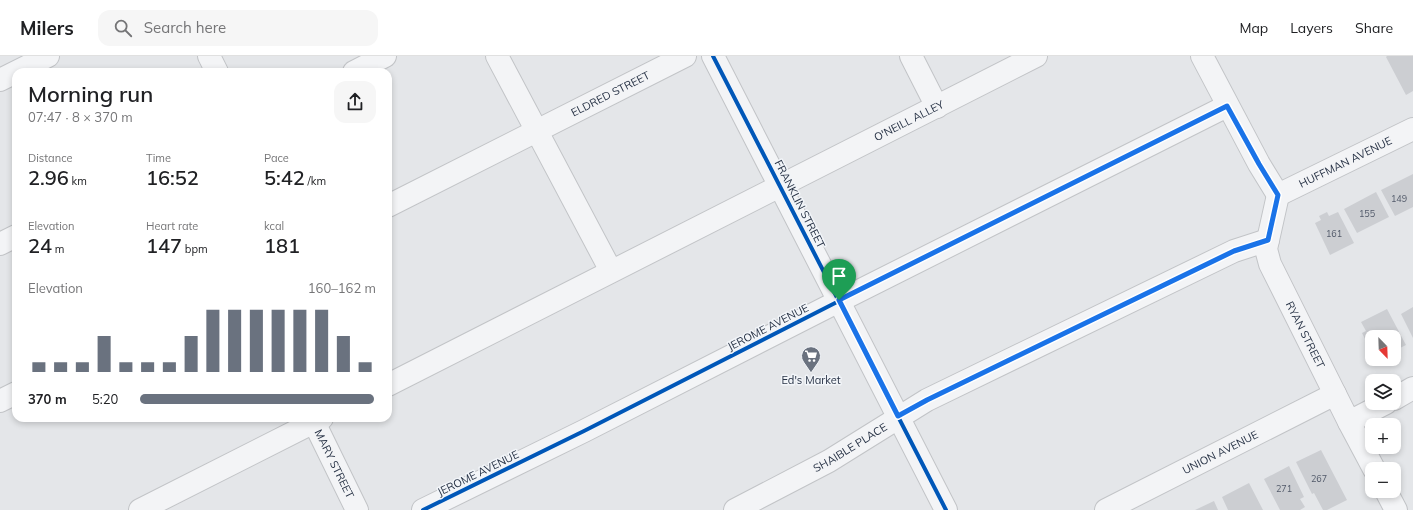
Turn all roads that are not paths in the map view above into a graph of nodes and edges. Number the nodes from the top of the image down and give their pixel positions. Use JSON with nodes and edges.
{"nodes":[{"id":1,"x":48,"y":56,"type":"edge"},
{"id":2,"x":209,"y":56,"type":"edge"},
{"id":3,"x":385,"y":56,"type":"edge"},
{"id":4,"x":498,"y":56,"type":"edge"},
{"id":5,"x":685,"y":56,"type":"edge"},
{"id":6,"x":713,"y":56,"type":"edge"},
{"id":7,"x":911,"y":56,"type":"edge"},
{"id":8,"x":1036,"y":56,"type":"edge"},
{"id":9,"x":1202,"y":56,"type":"edge"},
{"id":10,"x":24,"y":68,"type":"edge"},
{"id":11,"x":215,"y":68,"type":"edge"},
{"id":12,"x":362,"y":68,"type":"edge"},
{"id":13,"x":12,"y":74,"type":"edge"},
{"id":14,"x":0,"y":80,"type":"edge"},
{"id":15,"x":1227,"y":106,"type":"junction"},
{"id":16,"x":937,"y":107,"type":"junction"},
{"id":17,"x":1413,"y":129,"type":"edge"},
{"id":18,"x":536,"y":131,"type":"junction"},
{"id":19,"x":780,"y":186,"type":"junction"},
{"id":20,"x":1278,"y":195,"type":"junction"},
{"id":21,"x":392,"y":204,"type":"edge"},
{"id":22,"x":12,"y":238,"type":"edge"},
{"id":23,"x":1268,"y":240,"type":"junction"},
{"id":24,"x":0,"y":244,"type":"edge"},
{"id":25,"x":611,"y":271,"type":"junction"},
{"id":26,"x":839,"y":300,"type":"junction"},
{"id":27,"x":392,"y":383,"type":"edge"},
{"id":28,"x":1413,"y":388,"type":"edge"},
{"id":29,"x":1335,"y":394,"type":"junction"},
{"id":30,"x":1401,"y":394,"type":"edge"},
{"id":31,"x":12,"y":395,"type":"edge"},
{"id":32,"x":0,"y":401,"type":"edge"},
{"id":33,"x":1372,"y":410,"type":"edge"},
{"id":34,"x":898,"y":416,"type":"junction"},
{"id":35,"x":310,"y":422,"type":"edge"},
{"id":36,"x":317,"y":422,"type":"edge"},
{"id":37,"x":1349,"y":422,"type":"junction"},
{"id":38,"x":1370,"y":462,"type":"edge"},
{"id":39,"x":1390,"y":498,"type":"edge"},
{"id":40,"x":140,"y":510,"type":"edge"},
{"id":41,"x":357,"y":510,"type":"edge"},
{"id":42,"x":423,"y":510,"type":"edge"},
{"id":43,"x":735,"y":510,"type":"edge"},
{"id":44,"x":946,"y":510,"type":"edge"},
{"id":45,"x":1106,"y":510,"type":"edge"},
{"id":46,"x":1396,"y":510,"type":"edge"}],
"edges":[{"from":1,"to":10,"type":"street"},
{"from":2,"to":11,"type":"street"},
{"from":3,"to":12,"type":"street"},
{"from":4,"to":18,"type":"street"},
{"from":5,"to":18,"type":"street","name":"ELDRED STREET"},
{"from":6,"to":19,"type":"street","name":"FRANKLIN STREET"},
{"from":7,"to":16,"type":"street"},
{"from":8,"to":16,"type":"street","name":"O'NEILL ALLEY"},
{"from":9,"to":15,"type":"street"},
{"from":13,"to":14,"type":"street"},
{"from":15,"to":20,"type":"street"},
{"from":15,"to":26,"type":"street","name":"JEROME AVENUE"},
{"from":16,"to":19,"type":"street","name":"O'NEILL ALLEY"},
{"from":17,"to":20,"type":"street","name":"HUFFMAN AVENUE"},
{"from":18,"to":21,"type":"street","name":"ELDRED STREET"},
{"from":18,"to":25,"type":"street"},
{"from":19,"to":25,"type":"street","name":"O'NEILL ALLEY"},
{"from":19,"to":26,"type":"street","name":"FRANKLIN STREET"},
{"from":20,"to":23,"type":"street","name":"RYAN STREET"},
{"from":22,"to":24,"type":"street"},
{"from":23,"to":29,"type":"street","name":"RYAN STREET"},
{"from":23,"to":34,"type":"street","name":"SHAIBLE PLACE"},
{"from":25,"to":27,"type":"street","name":"O'NEILL ALLEY"},
{"from":26,"to":34,"type":"street","name":"FRANKLIN STREET"},
{"from":26,"to":42,"type":"street","name":"JEROME AVENUE"},
{"from":28,"to":30,"type":"street"},
{"from":29,"to":37,"type":"street","name":"RYAN STREET"},
{"from":29,"to":45,"type":"street","name":"UNION AVENUE"},
{"from":31,"to":32,"type":"street"},
{"from":33,"to":37,"type":"street"},
{"from":34,"to":43,"type":"street","name":"SHAIBLE PLACE"},
{"from":34,"to":44,"type":"street","name":"FRANKLIN STREET"},
{"from":35,"to":40,"type":"street"},
{"from":36,"to":41,"type":"street","name":"MARY STREET"},
{"from":37,"to":38,"type":"street","name":"RYAN STREET"},
{"from":39,"to":46,"type":"street"}]}
